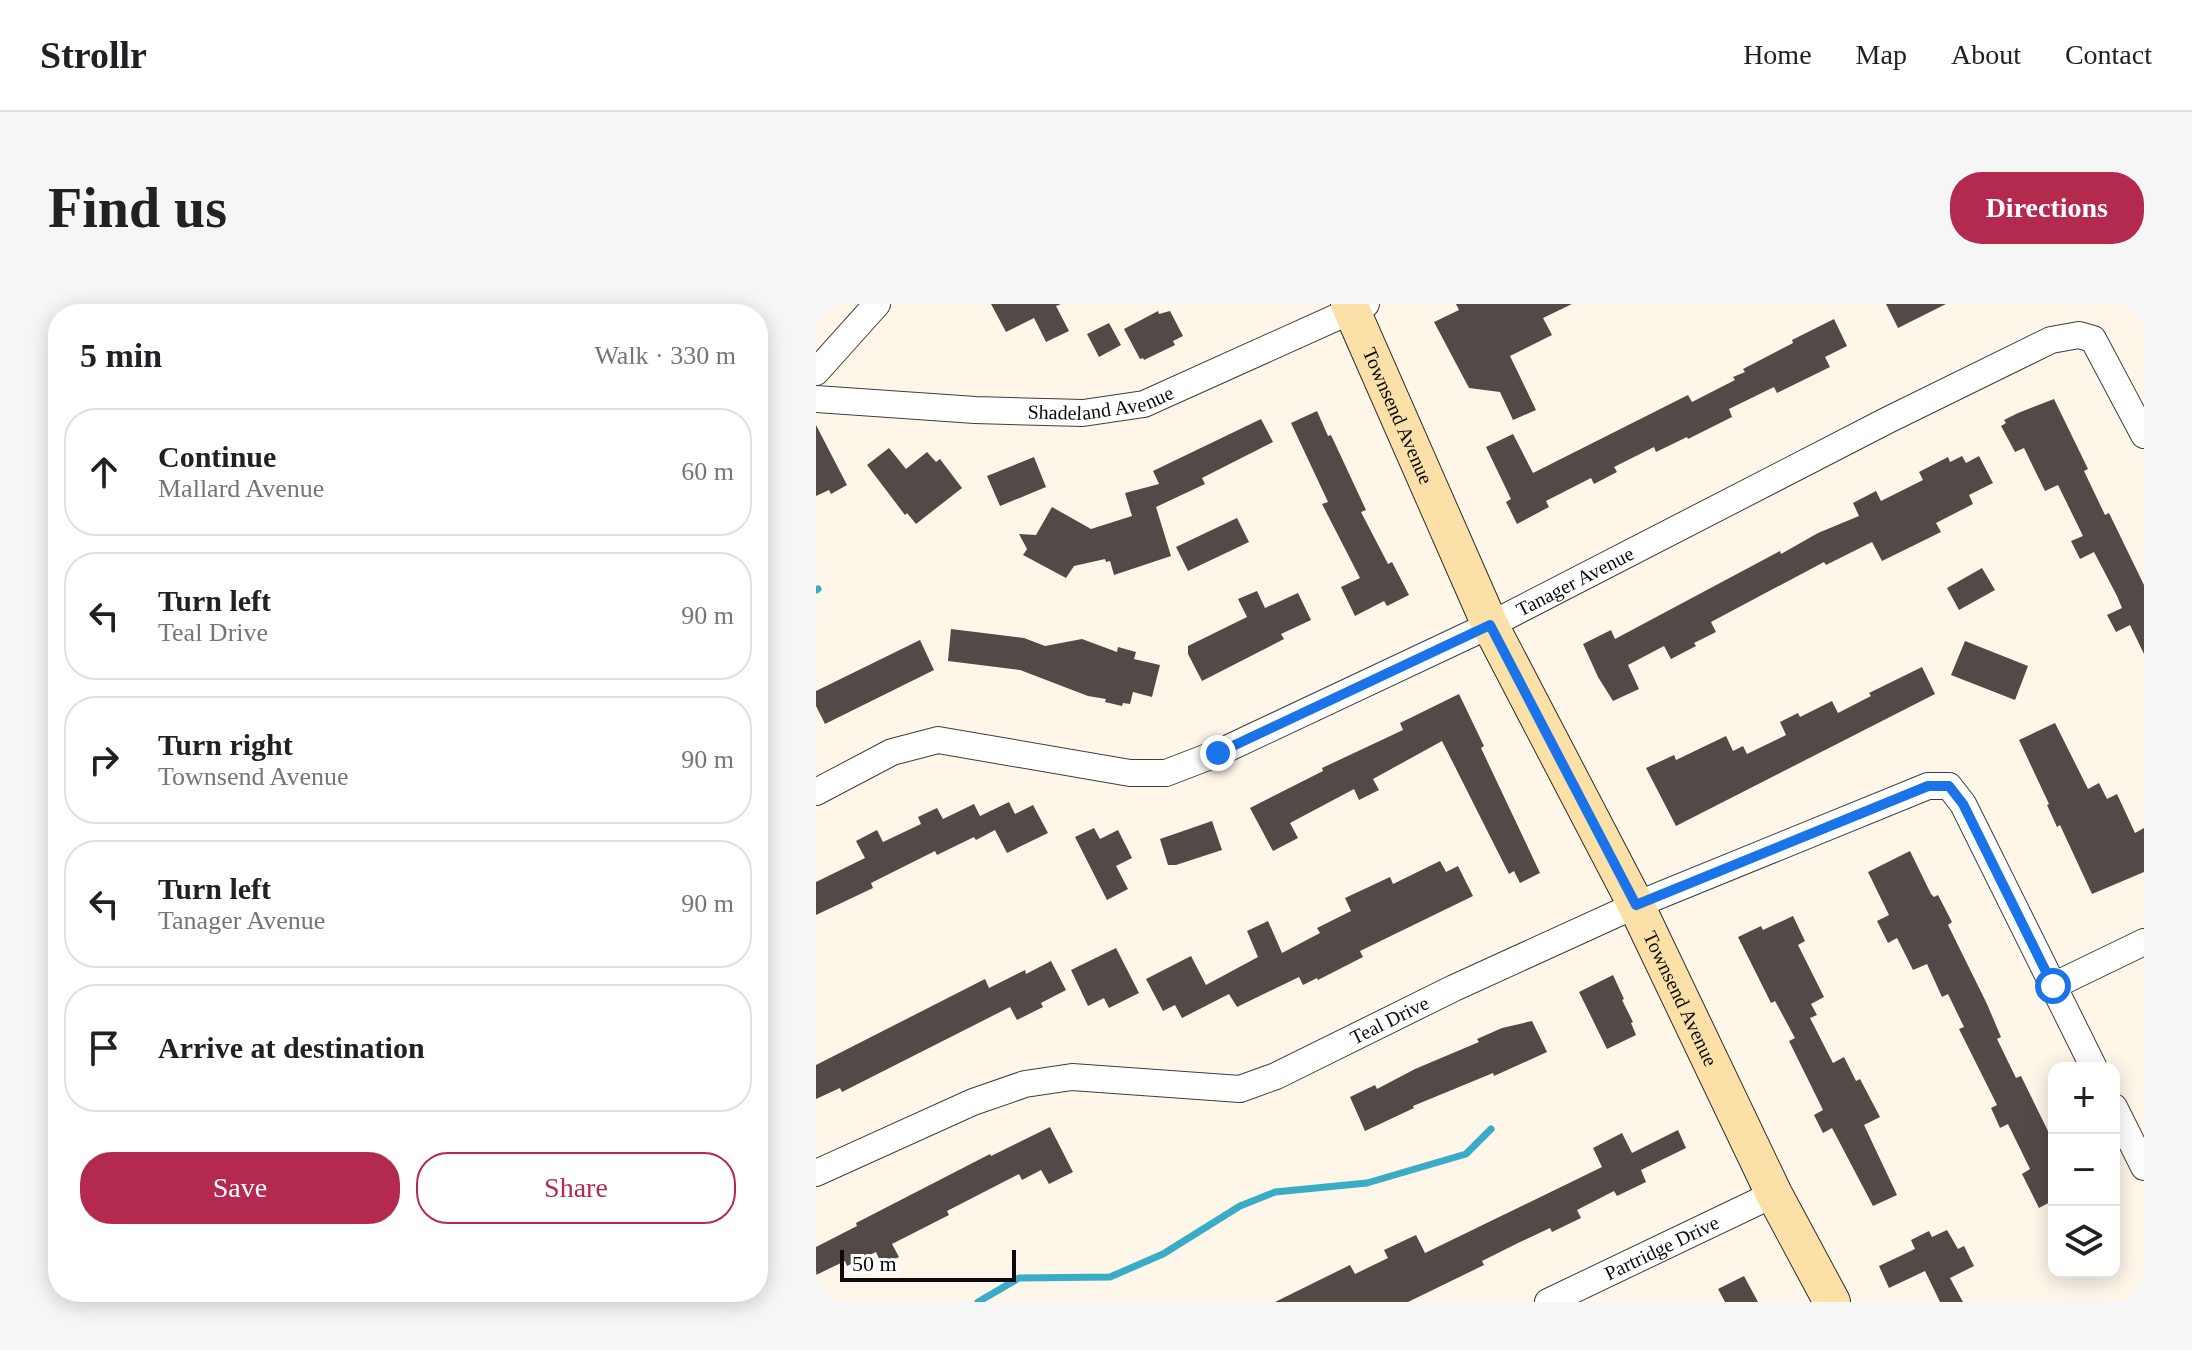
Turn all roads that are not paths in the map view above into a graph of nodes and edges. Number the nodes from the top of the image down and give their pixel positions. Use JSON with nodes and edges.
{"nodes":[{"id":1,"x":877,"y":304,"type":"edge"},
{"id":2,"x":1355,"y":306,"type":"edge"},
{"id":3,"x":816,"y":372,"type":"edge"},
{"id":4,"x":816,"y":399,"type":"edge"},
{"id":5,"x":2144,"y":435,"type":"edge"},
{"id":6,"x":1490,"y":625,"type":"junction"},
{"id":7,"x":816,"y":792,"type":"edge"},
{"id":8,"x":1636,"y":905,"type":"junction"},
{"id":9,"x":2144,"y":942,"type":"edge"},
{"id":10,"x":2053,"y":986,"type":"junction"},
{"id":11,"x":2091,"y":1062,"type":"edge"},
{"id":12,"x":2120,"y":1119,"type":"edge"},
{"id":13,"x":2144,"y":1167,"type":"edge"},
{"id":14,"x":816,"y":1173,"type":"edge"},
{"id":15,"x":1774,"y":1194,"type":"junction"},
{"id":16,"x":1548,"y":1302,"type":"edge"},
{"id":17,"x":1832,"y":1302,"type":"edge"}],
"edges":[{"from":1,"to":3,"type":"street"},
{"from":2,"to":4,"type":"street","name":"Shadeland Avenue"},
{"from":2,"to":6,"type":"street","name":"Townsend Avenue"},
{"from":5,"to":6,"type":"street","name":"Tanager Avenue"},
{"from":6,"to":7,"type":"street","name":"Tanager Avenue"},
{"from":6,"to":8,"type":"street","name":"Townsend Avenue"},
{"from":8,"to":10,"type":"street","name":"Teal Drive"},
{"from":8,"to":14,"type":"street","name":"Teal Drive"},
{"from":8,"to":15,"type":"street","name":"Townsend Avenue"},
{"from":9,"to":10,"type":"street"},
{"from":10,"to":11,"type":"street"},
{"from":12,"to":13,"type":"street"},
{"from":15,"to":16,"type":"street","name":"Partridge Drive"},
{"from":15,"to":17,"type":"street","name":"Townsend Avenue"}]}
